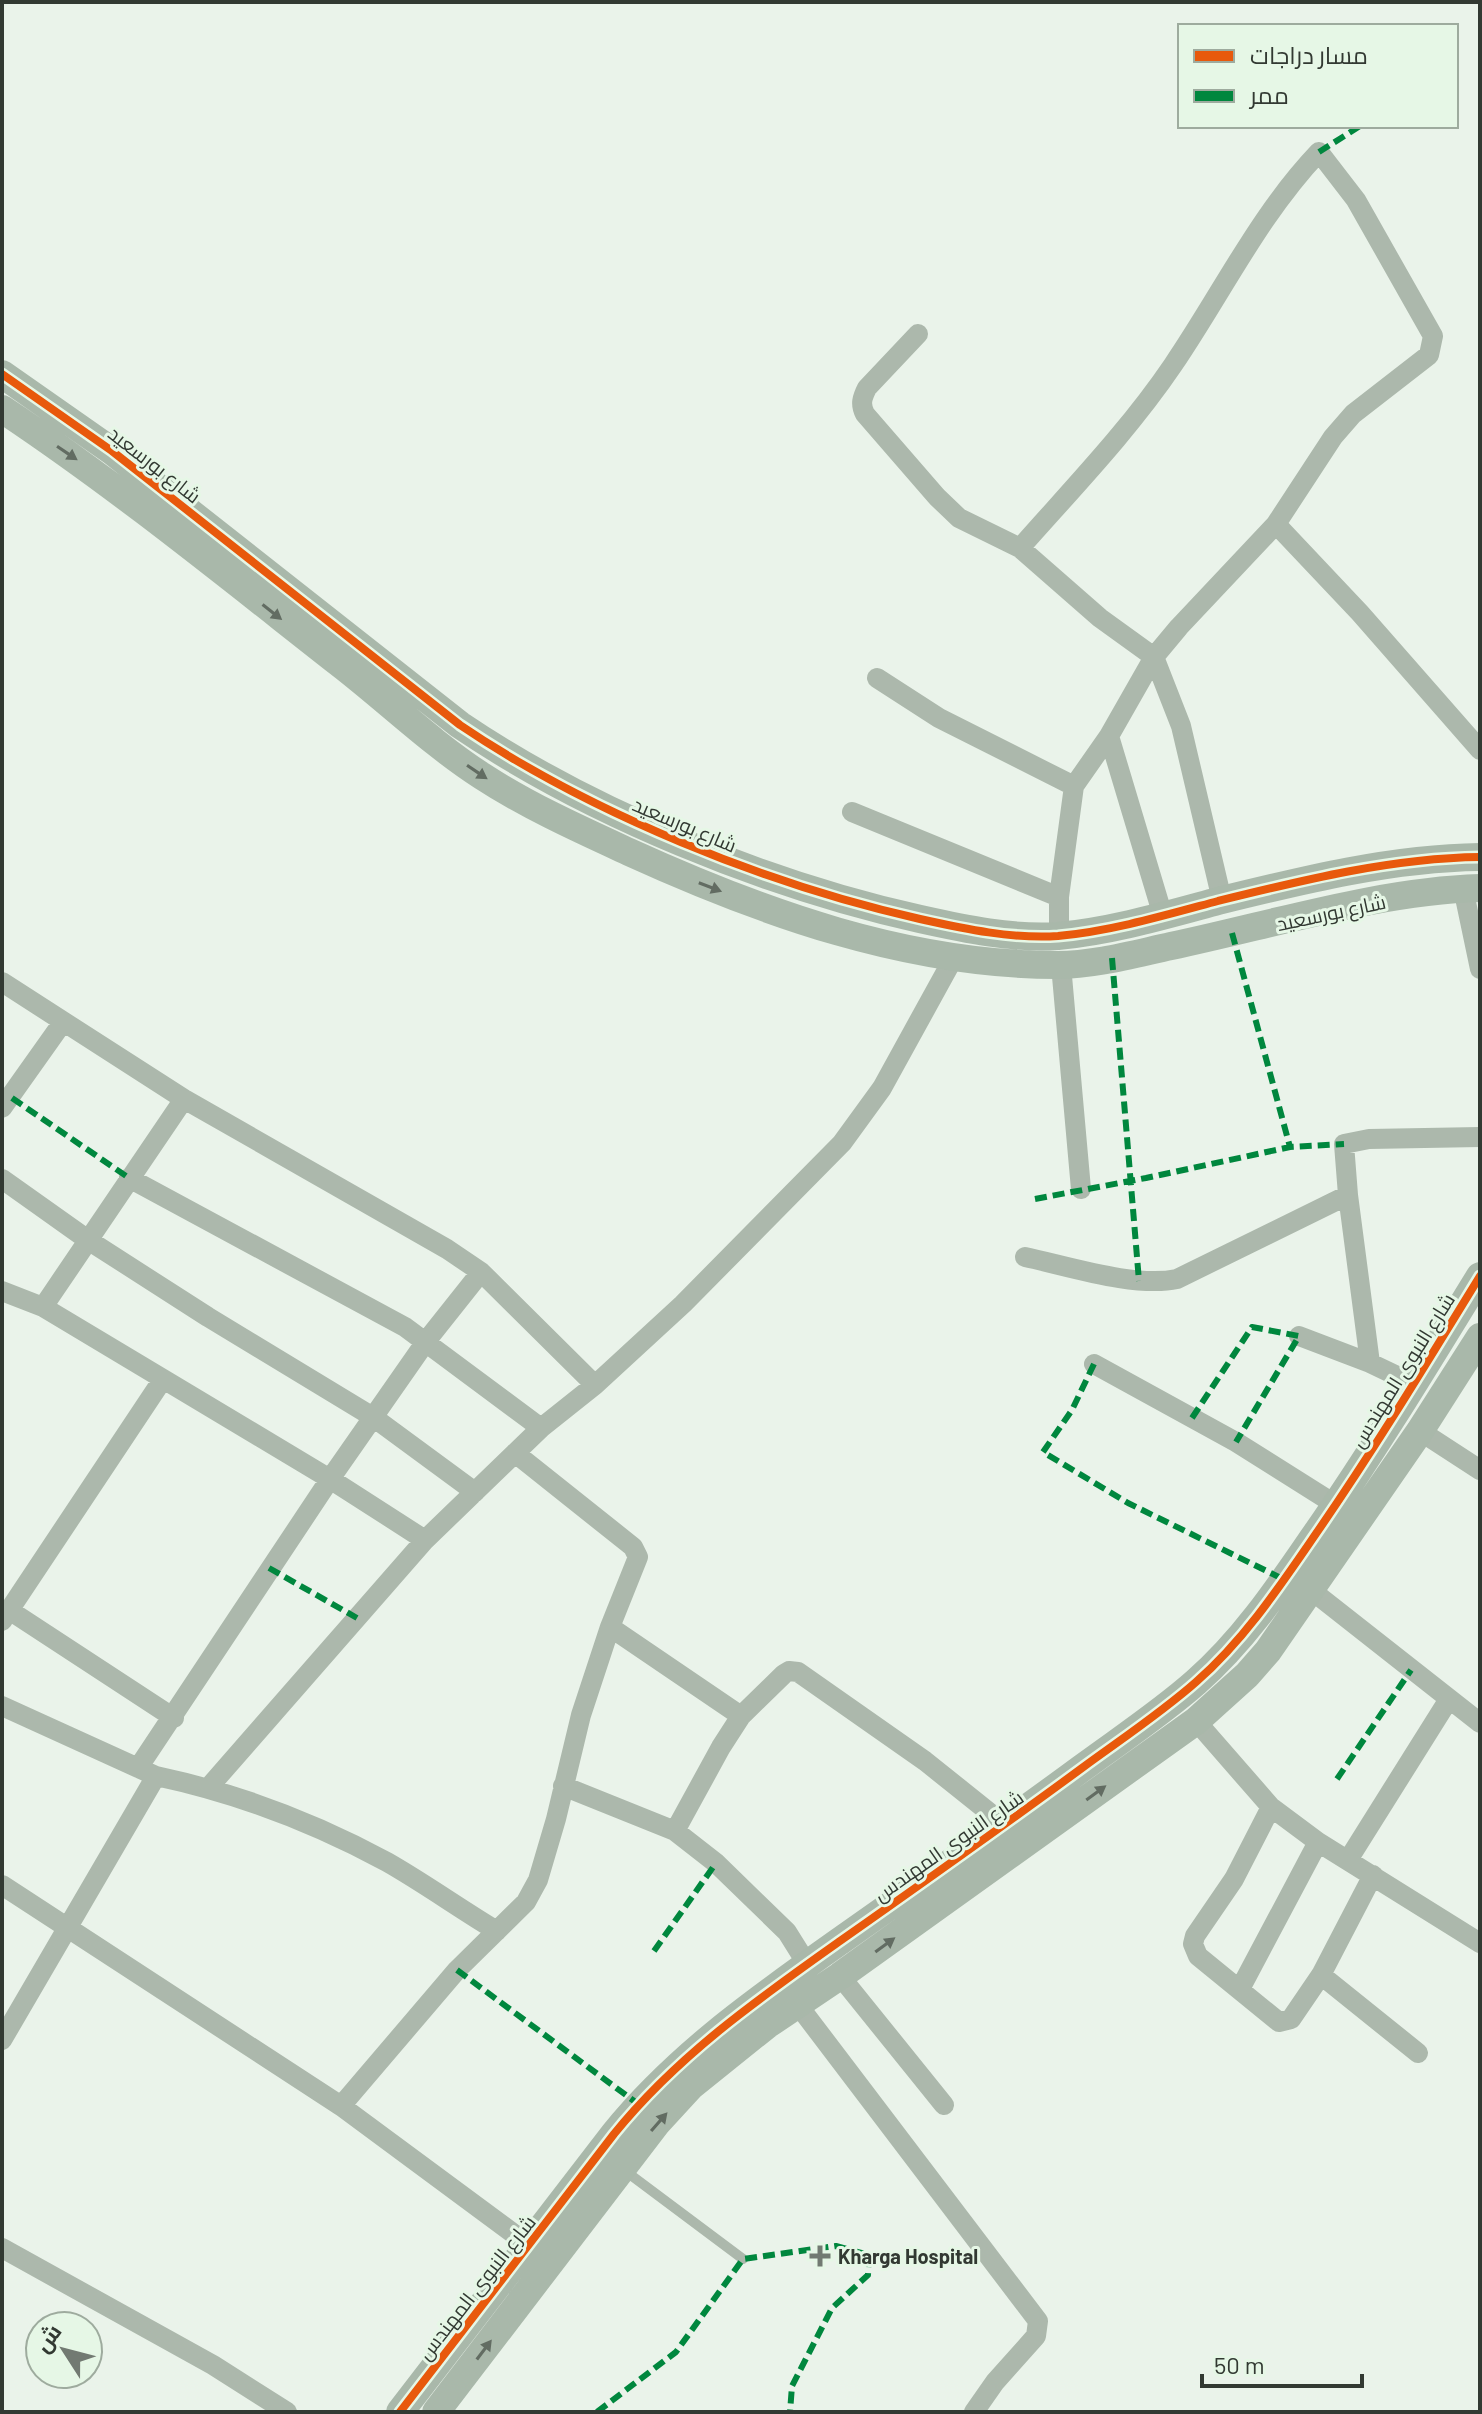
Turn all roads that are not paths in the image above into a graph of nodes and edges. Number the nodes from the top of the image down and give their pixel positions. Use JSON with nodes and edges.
{"nodes":[{"id":1,"x":918,"y":334,"type":"dead end"},
{"id":2,"x":2,"y":374,"type":"edge"},
{"id":3,"x":2,"y":409,"type":"edge"},
{"id":4,"x":1276,"y":524,"type":"junction"},
{"id":5,"x":1020,"y":548,"type":"junction"},
{"id":6,"x":1154,"y":657,"type":"junction"},
{"id":7,"x":877,"y":678,"type":"dead end"},
{"id":8,"x":1109,"y":736,"type":"junction"},
{"id":9,"x":1480,"y":750,"type":"edge"},
{"id":10,"x":1074,"y":786,"type":"junction"},
{"id":11,"x":852,"y":812,"type":"dead end"},
{"id":12,"x":1480,"y":857,"type":"edge"},
{"id":13,"x":1472,"y":888,"type":"edge"},
{"id":14,"x":1059,"y":897,"type":"junction"},
{"id":15,"x":1222,"y":900,"type":"junction"},
{"id":16,"x":878,"y":909,"type":"junction"},
{"id":17,"x":1163,"y":916,"type":"junction"},
{"id":18,"x":1059,"y":936,"type":"junction"},
{"id":19,"x":868,"y":940,"type":"junction"},
{"id":20,"x":953,"y":959,"type":"junction"},
{"id":21,"x":1061,"y":965,"type":"junction"},
{"id":22,"x":1480,"y":969,"type":"edge"},
{"id":23,"x":2,"y":982,"type":"edge"},
{"id":24,"x":63,"y":1022,"type":"junction"},
{"id":25,"x":184,"y":1099,"type":"junction"},
{"id":26,"x":2,"y":1108,"type":"edge"},
{"id":27,"x":1480,"y":1137,"type":"edge"},
{"id":28,"x":129,"y":1178,"type":"junction"},
{"id":29,"x":2,"y":1179,"type":"edge"},
{"id":30,"x":1081,"y":1189,"type":"dead end"},
{"id":31,"x":1348,"y":1195,"type":"junction"},
{"id":32,"x":88,"y":1240,"type":"junction"},
{"id":33,"x":1025,"y":1257,"type":"dead end"},
{"id":34,"x":481,"y":1272,"type":"junction"},
{"id":35,"x":1480,"y":1276,"type":"edge"},
{"id":36,"x":2,"y":1291,"type":"edge"},
{"id":37,"x":43,"y":1307,"type":"junction"},
{"id":38,"x":1299,"y":1336,"type":"dead end"},
{"id":39,"x":1480,"y":1337,"type":"edge"},
{"id":40,"x":427,"y":1340,"type":"junction"},
{"id":41,"x":1370,"y":1363,"type":"junction"},
{"id":42,"x":1094,"y":1364,"type":"dead end"},
{"id":43,"x":163,"y":1379,"type":"junction"},
{"id":44,"x":1414,"y":1384,"type":"junction"},
{"id":45,"x":595,"y":1385,"type":"junction"},
{"id":46,"x":373,"y":1417,"type":"junction"},
{"id":47,"x":541,"y":1428,"type":"junction"},
{"id":48,"x":1420,"y":1431,"type":"junction"},
{"id":49,"x":515,"y":1453,"type":"junction"},
{"id":50,"x":1478,"y":1463,"type":"edge"},
{"id":51,"x":330,"y":1479,"type":"junction"},
{"id":52,"x":475,"y":1492,"type":"junction"},
{"id":53,"x":1336,"y":1505,"type":"junction"},
{"id":54,"x":425,"y":1540,"type":"junction"},
{"id":55,"x":1311,"y":1590,"type":"junction"},
{"id":56,"x":6,"y":1615,"type":"edge"},
{"id":57,"x":610,"y":1627,"type":"junction"},
{"id":58,"x":1449,"y":1699,"type":"junction"},
{"id":59,"x":2,"y":1706,"type":"edge"},
{"id":60,"x":741,"y":1716,"type":"junction"},
{"id":61,"x":174,"y":1718,"type":"junction"},
{"id":62,"x":1196,"y":1721,"type":"junction"},
{"id":63,"x":1480,"y":1723,"type":"edge"},
{"id":64,"x":147,"y":1772,"type":"junction"},
{"id":65,"x":563,"y":1786,"type":"junction"},
{"id":66,"x":209,"y":1787,"type":"junction"},
{"id":67,"x":1271,"y":1807,"type":"junction"},
{"id":68,"x":1005,"y":1825,"type":"junction"},
{"id":69,"x":675,"y":1831,"type":"junction"},
{"id":70,"x":1318,"y":1842,"type":"junction"},
{"id":71,"x":1348,"y":1860,"type":"junction"},
{"id":72,"x":1373,"y":1875,"type":"junction"},
{"id":73,"x":2,"y":1885,"type":"edge"},
{"id":74,"x":67,"y":1927,"type":"junction"},
{"id":75,"x":497,"y":1931,"type":"junction"},
{"id":76,"x":1480,"y":1943,"type":"edge"},
{"id":77,"x":807,"y":1964,"type":"junction"},
{"id":78,"x":1321,"y":1975,"type":"junction"},
{"id":79,"x":840,"y":1976,"type":"junction"},
{"id":80,"x":1240,"y":1989,"type":"junction"},
{"id":81,"x":798,"y":2005,"type":"junction"},
{"id":82,"x":2,"y":2040,"type":"edge"},
{"id":83,"x":1418,"y":2053,"type":"dead end"},
{"id":84,"x":944,"y":2105,"type":"dead end"},
{"id":85,"x":341,"y":2106,"type":"junction"},
{"id":86,"x":622,"y":2169,"type":"junction"},
{"id":87,"x":529,"y":2245,"type":"junction"},
{"id":88,"x":2,"y":2248,"type":"edge"},
{"id":89,"x":743,"y":2259,"type":"dead end"},
{"id":90,"x":287,"y":2412,"type":"edge"},
{"id":91,"x":400,"y":2412,"type":"edge"},
{"id":92,"x":436,"y":2412,"type":"edge"},
{"id":93,"x":974,"y":2412,"type":"edge"}],
"edges":[{"from":1,"to":5,"type":"street"},
{"from":2,"to":16,"type":"street","name":"شارع بورسعيد"},
{"from":3,"to":19,"type":"street","name":"شارع بورسعيد","one_way":true},
{"from":4,"to":5,"type":"street"},
{"from":4,"to":6,"type":"street"},
{"from":4,"to":9,"type":"street"},
{"from":5,"to":6,"type":"street"},
{"from":6,"to":8,"type":"street"},
{"from":6,"to":15,"type":"street"},
{"from":7,"to":10,"type":"street"},
{"from":8,"to":10,"type":"street"},
{"from":8,"to":17,"type":"street"},
{"from":10,"to":14,"type":"street"},
{"from":11,"to":14,"type":"street"},
{"from":12,"to":15,"type":"street","name":"شارع بورسعيد"},
{"from":13,"to":21,"type":"street","name":"شارع بورسعيد"},
{"from":13,"to":22,"type":"street"},
{"from":14,"to":18,"type":"street"},
{"from":15,"to":17,"type":"street","name":"شارع بورسعيد"},
{"from":16,"to":18,"type":"street","name":"شارع بورسعيد"},
{"from":16,"to":19,"type":"street"},
{"from":17,"to":18,"type":"street","name":"شارع بورسعيد"},
{"from":19,"to":20,"type":"street","name":"شارع بورسعيد"},
{"from":20,"to":21,"type":"street","name":"شارع بورسعيد"},
{"from":20,"to":45,"type":"street"},
{"from":21,"to":30,"type":"street"},
{"from":23,"to":24,"type":"street"},
{"from":24,"to":25,"type":"street"},
{"from":24,"to":26,"type":"street"},
{"from":25,"to":28,"type":"street"},
{"from":25,"to":34,"type":"street"},
{"from":27,"to":31,"type":"street"},
{"from":28,"to":32,"type":"street"},
{"from":28,"to":40,"type":"street"},
{"from":29,"to":32,"type":"street"},
{"from":31,"to":33,"type":"street"},
{"from":31,"to":41,"type":"street"},
{"from":32,"to":37,"type":"street"},
{"from":32,"to":46,"type":"street"},
{"from":34,"to":40,"type":"street"},
{"from":34,"to":45,"type":"street"},
{"from":35,"to":44,"type":"street","name":"شارع النبوى المهندس"},
{"from":36,"to":37,"type":"street"},
{"from":37,"to":43,"type":"street"},
{"from":38,"to":41,"type":"street"},
{"from":39,"to":48,"type":"street"},
{"from":40,"to":46,"type":"street"},
{"from":40,"to":47,"type":"street"},
{"from":41,"to":44,"type":"street"},
{"from":42,"to":53,"type":"street"},
{"from":43,"to":51,"type":"street"},
{"from":43,"to":56,"type":"street"},
{"from":44,"to":53,"type":"street","name":"شارع النبوى المهندس"},
{"from":45,"to":47,"type":"street"},
{"from":46,"to":51,"type":"street"},
{"from":46,"to":52,"type":"street"},
{"from":47,"to":49,"type":"street"},
{"from":48,"to":50,"type":"street"},
{"from":48,"to":55,"type":"street"},
{"from":49,"to":52,"type":"street"},
{"from":49,"to":57,"type":"street"},
{"from":51,"to":54,"type":"street"},
{"from":51,"to":61,"type":"street"},
{"from":52,"to":54,"type":"street"},
{"from":53,"to":68,"type":"street","name":"شارع النبوى المهندس"},
{"from":54,"to":66,"type":"street"},
{"from":55,"to":58,"type":"street"},
{"from":55,"to":62,"type":"street"},
{"from":56,"to":61,"type":"street"},
{"from":57,"to":60,"type":"street"},
{"from":57,"to":65,"type":"street"},
{"from":58,"to":63,"type":"street"},
{"from":58,"to":71,"type":"street"},
{"from":59,"to":64,"type":"street"},
{"from":60,"to":68,"type":"street"},
{"from":60,"to":69,"type":"street"},
{"from":61,"to":64,"type":"street"},
{"from":62,"to":67,"type":"street"},
{"from":79,"to":62,"type":"street","one_way":true},
{"from":64,"to":66,"type":"street"},
{"from":64,"to":74,"type":"street"},
{"from":65,"to":69,"type":"street"},
{"from":65,"to":75,"type":"street"},
{"from":66,"to":75,"type":"street"},
{"from":67,"to":70,"type":"street"},
{"from":67,"to":80,"type":"street"},
{"from":68,"to":77,"type":"street","name":"شارع النبوى المهندس"},
{"from":69,"to":77,"type":"street"},
{"from":70,"to":71,"type":"street"},
{"from":70,"to":80,"type":"street"},
{"from":71,"to":72,"type":"street"},
{"from":72,"to":76,"type":"street"},
{"from":72,"to":78,"type":"street"},
{"from":73,"to":74,"type":"street"},
{"from":74,"to":82,"type":"street"},
{"from":74,"to":85,"type":"street"},
{"from":75,"to":85,"type":"street"},
{"from":77,"to":87,"type":"street","name":"شارع النبوى المهندس"},
{"from":78,"to":80,"type":"street"},
{"from":78,"to":83,"type":"street"},
{"from":79,"to":81,"type":"street"},
{"from":79,"to":84,"type":"street"},
{"from":86,"to":81,"type":"street","one_way":true},
{"from":81,"to":93,"type":"street"},
{"from":85,"to":87,"type":"street"},
{"from":86,"to":89,"type":"lane"},
{"from":92,"to":86,"type":"street","one_way":true},
{"from":87,"to":91,"type":"street","name":"شارع النبوى المهندس"},
{"from":88,"to":90,"type":"street"}]}
